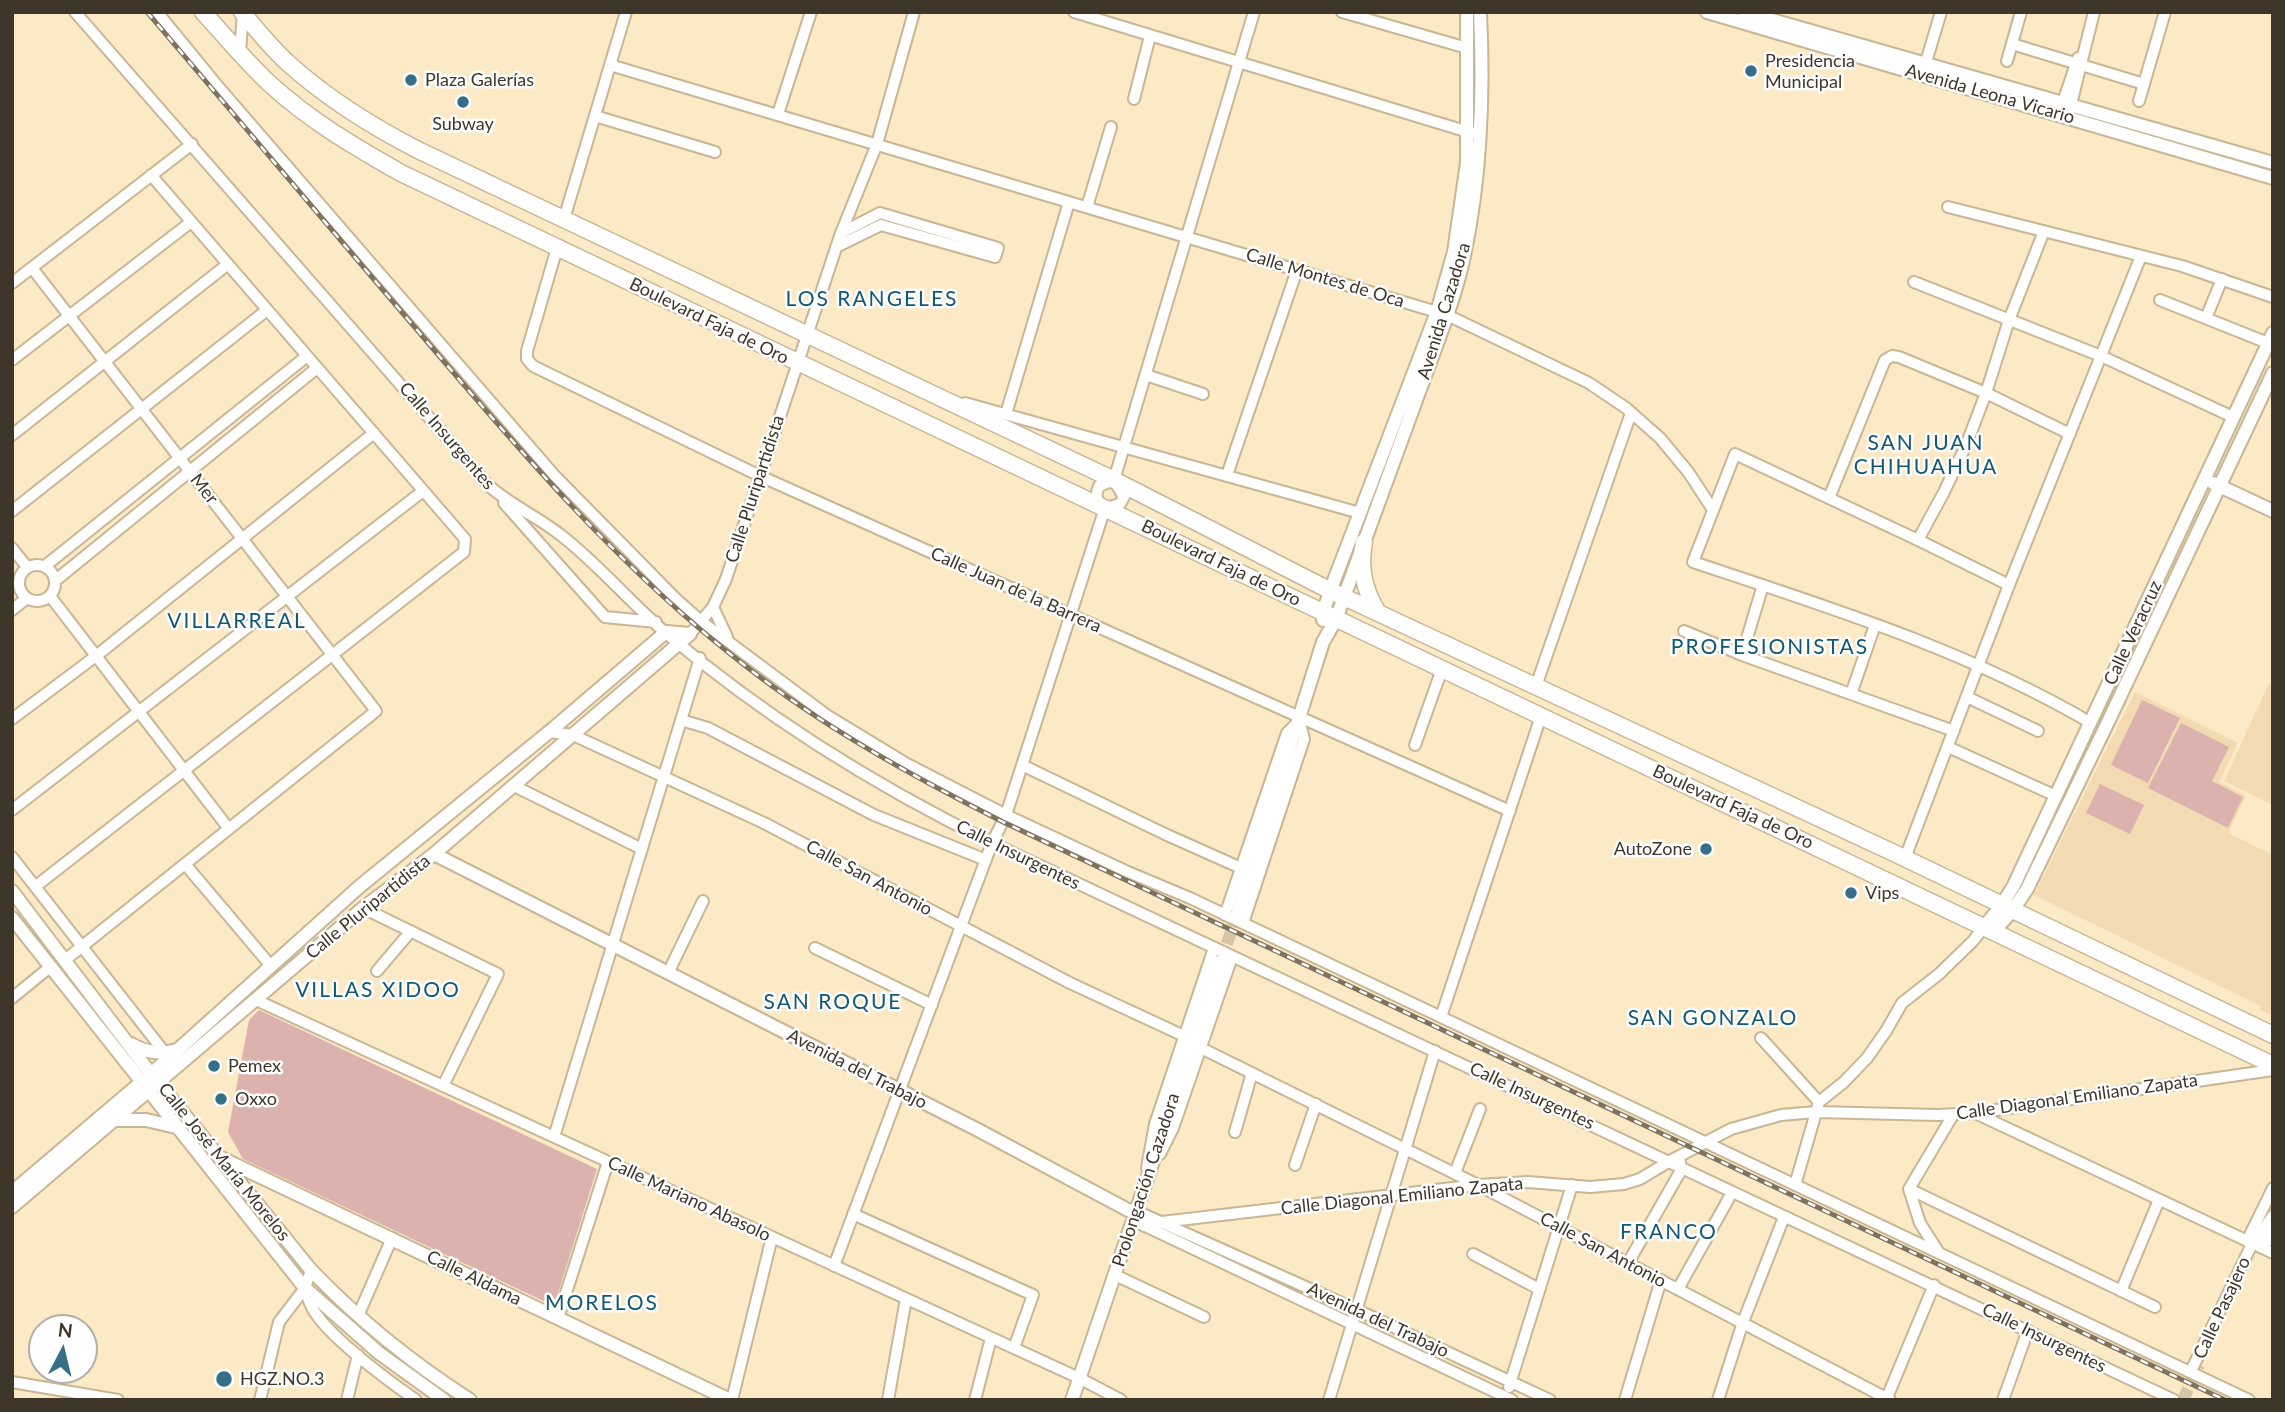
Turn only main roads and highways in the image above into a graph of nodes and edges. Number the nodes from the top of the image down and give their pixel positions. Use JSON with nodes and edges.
{"nodes":[{"id":1,"x":203,"y":12,"type":"edge"},
{"id":2,"x":243,"y":13,"type":"edge"},
{"id":3,"x":275,"y":50,"type":"junction"},
{"id":4,"x":260,"y":74,"type":"junction"},
{"id":5,"x":1364,"y":542,"type":"road end"},
{"id":6,"x":1378,"y":612,"type":"junction"},
{"id":7,"x":1768,"y":794,"type":"junction"},
{"id":8,"x":1756,"y":818,"type":"junction"},
{"id":9,"x":2269,"y":1033,"type":"edge"},
{"id":10,"x":2273,"y":1059,"type":"edge"},
{"id":11,"x":2273,"y":1067,"type":"edge"}],
"edges":[{"from":1,"to":4,"type":"main road","name":"Boulevard Faja de Oro"},
{"from":2,"to":3,"type":"main road","name":"Boulevard Faja de Oro"},
{"from":3,"to":4,"type":"main road"},
{"from":3,"to":6,"type":"main road","name":"Boulevard Faja de Oro"},
{"from":4,"to":8,"type":"main road","name":"Boulevard Faja de Oro"},
{"from":5,"to":6,"type":"main road"},
{"from":6,"to":7,"type":"main road","name":"Boulevard Faja de Oro"},
{"from":7,"to":8,"type":"main road"},
{"from":7,"to":9,"type":"main road","name":"Boulevard Faja de Oro"},
{"from":8,"to":11,"type":"main road","name":"Boulevard Faja de Oro"},
{"from":9,"to":10,"type":"main road"}]}
